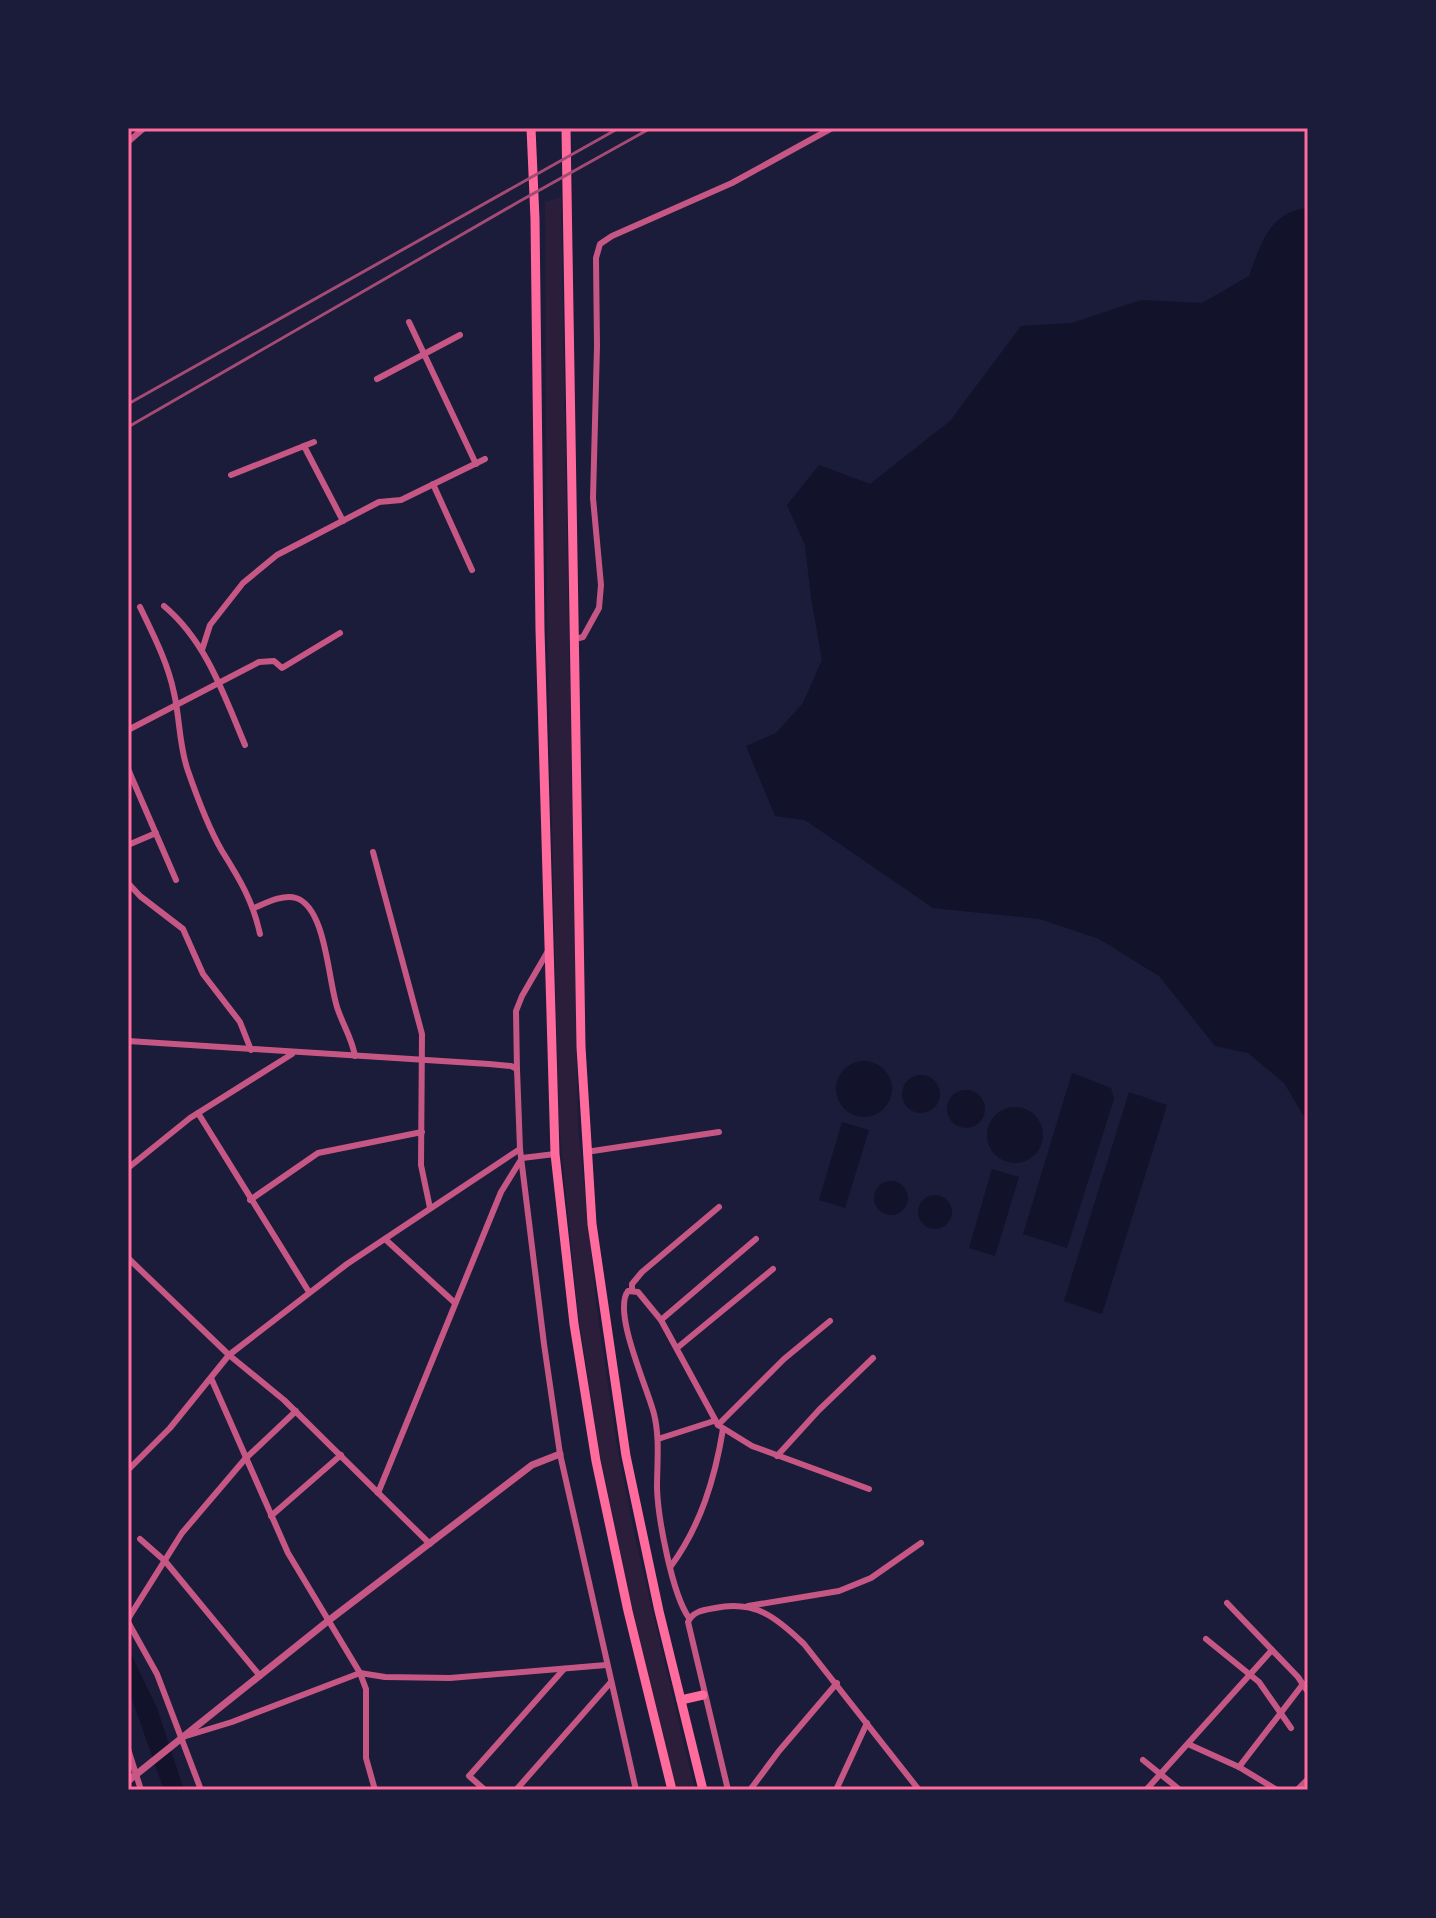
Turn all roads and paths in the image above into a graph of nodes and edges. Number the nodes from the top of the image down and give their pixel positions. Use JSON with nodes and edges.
{"nodes":[{"id":1,"x":144,"y":128,"type":"edge"},
{"id":2,"x":531,"y":128,"type":"edge"},
{"id":3,"x":566,"y":128,"type":"edge"},
{"id":4,"x":832,"y":128,"type":"edge"},
{"id":5,"x":128,"y":142,"type":"edge"},
{"id":6,"x":409,"y":322,"type":"dead end"},
{"id":7,"x":460,"y":335,"type":"dead end"},
{"id":8,"x":424,"y":355,"type":"junction"},
{"id":9,"x":377,"y":379,"type":"dead end"},
{"id":10,"x":314,"y":442,"type":"dead end"},
{"id":11,"x":304,"y":446,"type":"junction"},
{"id":12,"x":485,"y":459,"type":"dead end"},
{"id":13,"x":476,"y":464,"type":"junction"},
{"id":14,"x":231,"y":475,"type":"dead end"},
{"id":15,"x":433,"y":484,"type":"junction"},
{"id":16,"x":343,"y":521,"type":"junction"},
{"id":17,"x":472,"y":570,"type":"dead end"},
{"id":18,"x":164,"y":606,"type":"dead end"},
{"id":19,"x":140,"y":607,"type":"dead end"},
{"id":20,"x":340,"y":633,"type":"dead end"},
{"id":21,"x":575,"y":639,"type":"junction"},
{"id":22,"x":202,"y":650,"type":"junction"},
{"id":23,"x":219,"y":684,"type":"junction"},
{"id":24,"x":176,"y":707,"type":"junction"},
{"id":25,"x":128,"y":730,"type":"edge"},
{"id":26,"x":245,"y":745,"type":"dead end"},
{"id":27,"x":128,"y":769,"type":"edge"},
{"id":28,"x":156,"y":833,"type":"junction"},
{"id":29,"x":128,"y":845,"type":"edge"},
{"id":30,"x":373,"y":852,"type":"dead end"},
{"id":31,"x":176,"y":880,"type":"dead end"},
{"id":32,"x":128,"y":883,"type":"edge"},
{"id":33,"x":254,"y":908,"type":"junction"},
{"id":34,"x":260,"y":934,"type":"dead end"},
{"id":35,"x":549,"y":948,"type":"junction"},
{"id":36,"x":128,"y":1041,"type":"edge"},
{"id":37,"x":251,"y":1050,"type":"junction"},
{"id":38,"x":294,"y":1053,"type":"junction"},
{"id":39,"x":355,"y":1056,"type":"junction"},
{"id":40,"x":423,"y":1060,"type":"junction"},
{"id":41,"x":517,"y":1071,"type":"junction"},
{"id":42,"x":198,"y":1113,"type":"junction"},
{"id":43,"x":422,"y":1132,"type":"junction"},
{"id":44,"x":719,"y":1132,"type":"dead end"},
{"id":45,"x":520,"y":1149,"type":"junction"},
{"id":46,"x":586,"y":1152,"type":"junction"},
{"id":47,"x":555,"y":1154,"type":"junction"},
{"id":48,"x":522,"y":1158,"type":"junction"},
{"id":49,"x":128,"y":1168,"type":"edge"},
{"id":50,"x":250,"y":1200,"type":"junction"},
{"id":51,"x":719,"y":1207,"type":"dead end"},
{"id":52,"x":430,"y":1208,"type":"junction"},
{"id":53,"x":385,"y":1239,"type":"junction"},
{"id":54,"x":756,"y":1239,"type":"dead end"},
{"id":55,"x":128,"y":1258,"type":"edge"},
{"id":56,"x":773,"y":1269,"type":"dead end"},
{"id":57,"x":632,"y":1290,"type":"junction"},
{"id":58,"x":309,"y":1292,"type":"junction"},
{"id":59,"x":455,"y":1303,"type":"junction"},
{"id":60,"x":661,"y":1320,"type":"junction"},
{"id":61,"x":830,"y":1321,"type":"dead end"},
{"id":62,"x":677,"y":1348,"type":"junction"},
{"id":63,"x":229,"y":1355,"type":"junction"},
{"id":64,"x":873,"y":1358,"type":"dead end"},
{"id":65,"x":211,"y":1378,"type":"junction"},
{"id":66,"x":296,"y":1411,"type":"junction"},
{"id":67,"x":719,"y":1425,"type":"junction"},
{"id":68,"x":658,"y":1439,"type":"junction"},
{"id":69,"x":560,"y":1454,"type":"junction"},
{"id":70,"x":341,"y":1455,"type":"junction"},
{"id":71,"x":777,"y":1456,"type":"junction"},
{"id":72,"x":245,"y":1459,"type":"junction"},
{"id":73,"x":128,"y":1470,"type":"edge"},
{"id":74,"x":869,"y":1489,"type":"dead end"},
{"id":75,"x":378,"y":1493,"type":"junction"},
{"id":76,"x":271,"y":1516,"type":"junction"},
{"id":77,"x":140,"y":1539,"type":"dead end"},
{"id":78,"x":921,"y":1543,"type":"dead end"},
{"id":79,"x":430,"y":1544,"type":"junction"},
{"id":80,"x":165,"y":1561,"type":"junction"},
{"id":81,"x":671,"y":1566,"type":"junction"},
{"id":82,"x":1227,"y":1603,"type":"dead end"},
{"id":83,"x":748,"y":1606,"type":"junction"},
{"id":84,"x":689,"y":1618,"type":"junction"},
{"id":85,"x":128,"y":1621,"type":"edge"},
{"id":86,"x":328,"y":1621,"type":"junction"},
{"id":87,"x":1206,"y":1639,"type":"dead end"},
{"id":88,"x":1272,"y":1650,"type":"junction"},
{"id":89,"x":606,"y":1665,"type":"junction"},
{"id":90,"x":564,"y":1669,"type":"junction"},
{"id":91,"x":360,"y":1673,"type":"junction"},
{"id":92,"x":1251,"y":1674,"type":"junction"},
{"id":93,"x":260,"y":1676,"type":"junction"},
{"id":94,"x":611,"y":1682,"type":"junction"},
{"id":95,"x":837,"y":1683,"type":"junction"},
{"id":96,"x":1303,"y":1684,"type":"junction"},
{"id":97,"x":1308,"y":1692,"type":"edge"},
{"id":98,"x":703,"y":1695,"type":"junction"},
{"id":99,"x":681,"y":1700,"type":"junction"},
{"id":100,"x":1280,"y":1713,"type":"junction"},
{"id":101,"x":867,"y":1723,"type":"junction"},
{"id":102,"x":1291,"y":1728,"type":"dead end"},
{"id":103,"x":184,"y":1737,"type":"junction"},
{"id":104,"x":1188,"y":1744,"type":"junction"},
{"id":105,"x":128,"y":1749,"type":"edge"},
{"id":106,"x":1143,"y":1760,"type":"dead end"},
{"id":107,"x":1239,"y":1767,"type":"junction"},
{"id":108,"x":137,"y":1775,"type":"junction"},
{"id":109,"x":1159,"y":1775,"type":"junction"},
{"id":110,"x":1308,"y":1779,"type":"edge"},
{"id":111,"x":128,"y":1781,"type":"edge"},
{"id":112,"x":141,"y":1790,"type":"edge"},
{"id":113,"x":201,"y":1790,"type":"edge"},
{"id":114,"x":375,"y":1790,"type":"edge"},
{"id":115,"x":485,"y":1790,"type":"edge"},
{"id":116,"x":516,"y":1790,"type":"edge"},
{"id":117,"x":636,"y":1790,"type":"edge"},
{"id":118,"x":672,"y":1790,"type":"edge"},
{"id":119,"x":703,"y":1790,"type":"edge"},
{"id":120,"x":728,"y":1790,"type":"edge"},
{"id":121,"x":750,"y":1790,"type":"edge"},
{"id":122,"x":836,"y":1790,"type":"edge"},
{"id":123,"x":919,"y":1790,"type":"edge"},
{"id":124,"x":1146,"y":1790,"type":"edge"},
{"id":125,"x":1180,"y":1790,"type":"edge"},
{"id":126,"x":1277,"y":1790,"type":"edge"},
{"id":127,"x":1297,"y":1790,"type":"edge"}],
"edges":[{"from":1,"to":5,"type":"street"},
{"from":2,"to":35,"type":"highway"},
{"from":3,"to":21,"type":"highway"},
{"from":4,"to":21,"type":"street"},
{"from":6,"to":8,"type":"street"},
{"from":7,"to":8,"type":"street"},
{"from":8,"to":9,"type":"street"},
{"from":8,"to":13,"type":"street"},
{"from":10,"to":11,"type":"street"},
{"from":11,"to":14,"type":"street"},
{"from":11,"to":16,"type":"street"},
{"from":12,"to":13,"type":"street"},
{"from":13,"to":15,"type":"street"},
{"from":15,"to":16,"type":"street"},
{"from":15,"to":17,"type":"street"},
{"from":16,"to":22,"type":"street"},
{"from":18,"to":22,"type":"street"},
{"from":19,"to":24,"type":"street"},
{"from":20,"to":23,"type":"street"},
{"from":21,"to":46,"type":"highway"},
{"from":22,"to":23,"type":"street"},
{"from":23,"to":24,"type":"street"},
{"from":23,"to":26,"type":"street"},
{"from":24,"to":25,"type":"street"},
{"from":24,"to":33,"type":"street"},
{"from":27,"to":28,"type":"street"},
{"from":28,"to":29,"type":"street"},
{"from":28,"to":31,"type":"street"},
{"from":30,"to":40,"type":"street"},
{"from":32,"to":37,"type":"street"},
{"from":33,"to":34,"type":"street"},
{"from":33,"to":39,"type":"street"},
{"from":35,"to":41,"type":"street"},
{"from":35,"to":47,"type":"highway"},
{"from":36,"to":37,"type":"street"},
{"from":37,"to":38,"type":"street"},
{"from":38,"to":39,"type":"street"},
{"from":38,"to":42,"type":"street"},
{"from":39,"to":40,"type":"street"},
{"from":40,"to":41,"type":"street"},
{"from":40,"to":43,"type":"street"},
{"from":41,"to":45,"type":"street"},
{"from":42,"to":49,"type":"street"},
{"from":42,"to":50,"type":"street"},
{"from":43,"to":50,"type":"street"},
{"from":43,"to":52,"type":"street"},
{"from":44,"to":46,"type":"street"},
{"from":45,"to":48,"type":"street"},
{"from":45,"to":52,"type":"street"},
{"from":46,"to":99,"type":"highway"},
{"from":47,"to":48,"type":"street"},
{"from":47,"to":118,"type":"highway"},
{"from":48,"to":59,"type":"street"},
{"from":48,"to":69,"type":"street"},
{"from":50,"to":58,"type":"street"},
{"from":51,"to":57,"type":"street"},
{"from":52,"to":53,"type":"street"},
{"from":53,"to":58,"type":"street"},
{"from":53,"to":59,"type":"street"},
{"from":54,"to":60,"type":"street"},
{"from":55,"to":63,"type":"street"},
{"from":56,"to":62,"type":"street"},
{"from":57,"to":60,"type":"street"},
{"from":57,"to":68,"type":"street"},
{"from":58,"to":63,"type":"street"},
{"from":59,"to":75,"type":"street"},
{"from":60,"to":62,"type":"street"},
{"from":61,"to":67,"type":"street"},
{"from":62,"to":67,"type":"street"},
{"from":63,"to":65,"type":"street"},
{"from":63,"to":66,"type":"street"},
{"from":64,"to":71,"type":"street"},
{"from":65,"to":72,"type":"street"},
{"from":65,"to":73,"type":"street"},
{"from":66,"to":70,"type":"street"},
{"from":66,"to":72,"type":"street"},
{"from":67,"to":68,"type":"street"},
{"from":67,"to":71,"type":"street"},
{"from":67,"to":81,"type":"street"},
{"from":68,"to":81,"type":"street"},
{"from":69,"to":79,"type":"street"},
{"from":69,"to":89,"type":"street"},
{"from":70,"to":75,"type":"street"},
{"from":70,"to":76,"type":"street"},
{"from":71,"to":74,"type":"street"},
{"from":72,"to":76,"type":"street"},
{"from":72,"to":80,"type":"street"},
{"from":75,"to":79,"type":"street"},
{"from":76,"to":86,"type":"street"},
{"from":77,"to":80,"type":"street"},
{"from":78,"to":83,"type":"street"},
{"from":79,"to":86,"type":"street"},
{"from":80,"to":85,"type":"street"},
{"from":80,"to":93,"type":"street"},
{"from":81,"to":84,"type":"street"},
{"from":82,"to":88,"type":"street"},
{"from":83,"to":84,"type":"street"},
{"from":83,"to":95,"type":"street"},
{"from":84,"to":98,"type":"street"},
{"from":85,"to":103,"type":"street"},
{"from":86,"to":91,"type":"street"},
{"from":86,"to":93,"type":"street"},
{"from":87,"to":92,"type":"street"},
{"from":88,"to":92,"type":"street"},
{"from":88,"to":96,"type":"street"},
{"from":89,"to":90,"type":"street"},
{"from":89,"to":94,"type":"street"},
{"from":90,"to":91,"type":"street"},
{"from":90,"to":115,"type":"street"},
{"from":91,"to":103,"type":"street"},
{"from":91,"to":114,"type":"street"},
{"from":92,"to":100,"type":"street"},
{"from":92,"to":104,"type":"street"},
{"from":93,"to":103,"type":"street"},
{"from":94,"to":116,"type":"street"},
{"from":94,"to":117,"type":"street"},
{"from":95,"to":101,"type":"street"},
{"from":95,"to":121,"type":"street"},
{"from":96,"to":97,"type":"street"},
{"from":96,"to":100,"type":"street"},
{"from":98,"to":99,"type":"highway"},
{"from":98,"to":120,"type":"street"},
{"from":99,"to":119,"type":"highway"},
{"from":100,"to":102,"type":"street"},
{"from":100,"to":107,"type":"street"},
{"from":101,"to":122,"type":"street"},
{"from":101,"to":123,"type":"street"},
{"from":103,"to":108,"type":"street"},
{"from":103,"to":113,"type":"street"},
{"from":104,"to":107,"type":"street"},
{"from":104,"to":109,"type":"street"},
{"from":105,"to":108,"type":"street"},
{"from":106,"to":109,"type":"street"},
{"from":107,"to":126,"type":"street"},
{"from":108,"to":111,"type":"street"},
{"from":108,"to":112,"type":"street"},
{"from":109,"to":124,"type":"street"},
{"from":109,"to":125,"type":"street"},
{"from":110,"to":127,"type":"street"}]}
